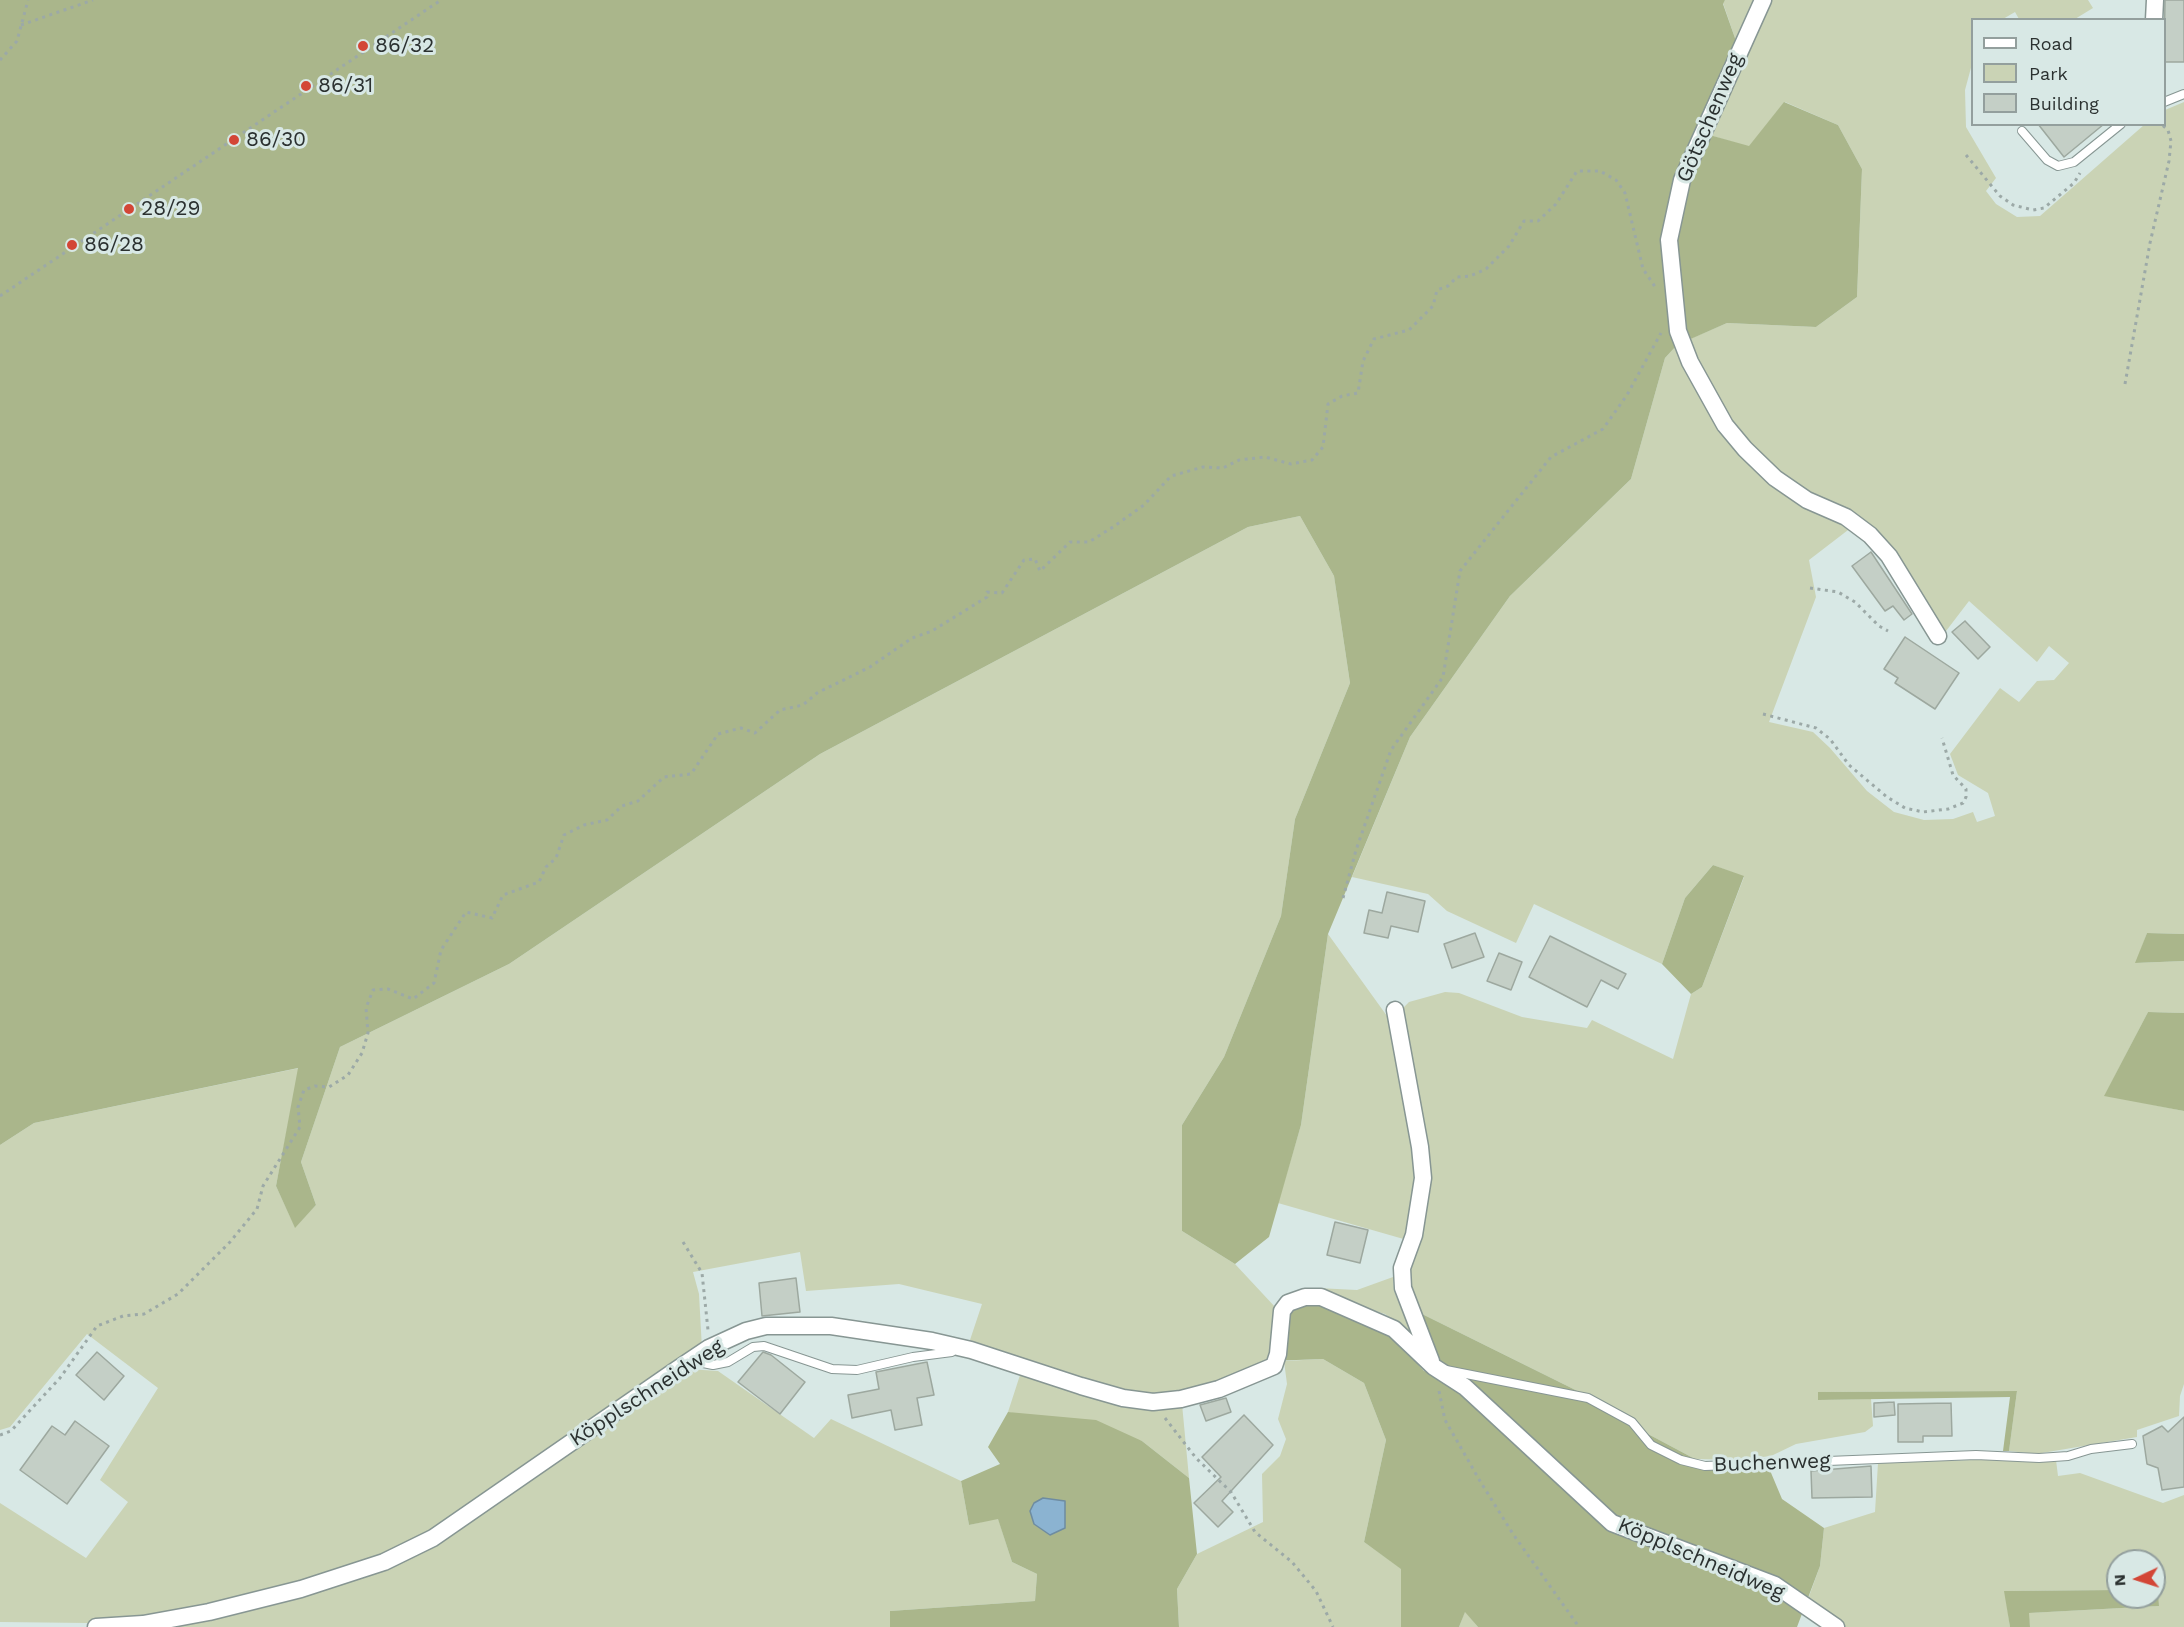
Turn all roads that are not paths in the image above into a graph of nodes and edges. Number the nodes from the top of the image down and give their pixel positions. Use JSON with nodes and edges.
{"nodes":[{"id":1,"x":1762,"y":0,"type":"edge"},
{"id":2,"x":2155,"y":0,"type":"edge"},
{"id":3,"x":2154,"y":18,"type":"edge"},
{"id":4,"x":2184,"y":94,"type":"edge"},
{"id":5,"x":2166,"y":101,"type":"edge"},
{"id":6,"x":2118,"y":126,"type":"edge"},
{"id":7,"x":2022,"y":131,"type":"dead end"},
{"id":8,"x":1938,"y":636,"type":"dead end"},
{"id":9,"x":1395,"y":1010,"type":"dead end"},
{"id":10,"x":954,"y":1346,"type":"junction"},
{"id":11,"x":703,"y":1352,"type":"junction"},
{"id":12,"x":1434,"y":1367,"type":"junction"},
{"id":13,"x":2132,"y":1444,"type":"dead end"},
{"id":14,"x":96,"y":1627,"type":"edge"},
{"id":15,"x":1836,"y":1627,"type":"edge"}],
"edges":[{"from":1,"to":8,"type":"street","name":"Götschenweg"},
{"from":2,"to":3,"type":"street"},
{"from":4,"to":5,"type":"lane"},
{"from":6,"to":7,"type":"lane"},
{"from":9,"to":12,"type":"street"},
{"from":10,"to":11,"type":"street","name":"Köpplschneidweg"},
{"from":10,"to":11,"type":"lane"},
{"from":10,"to":12,"type":"street","name":"Köpplschneidweg"},
{"from":11,"to":14,"type":"street","name":"Köpplschneidweg"},
{"from":12,"to":13,"type":"lane","name":"Buchenweg"},
{"from":12,"to":15,"type":"street","name":"Köpplschneidweg"}]}
